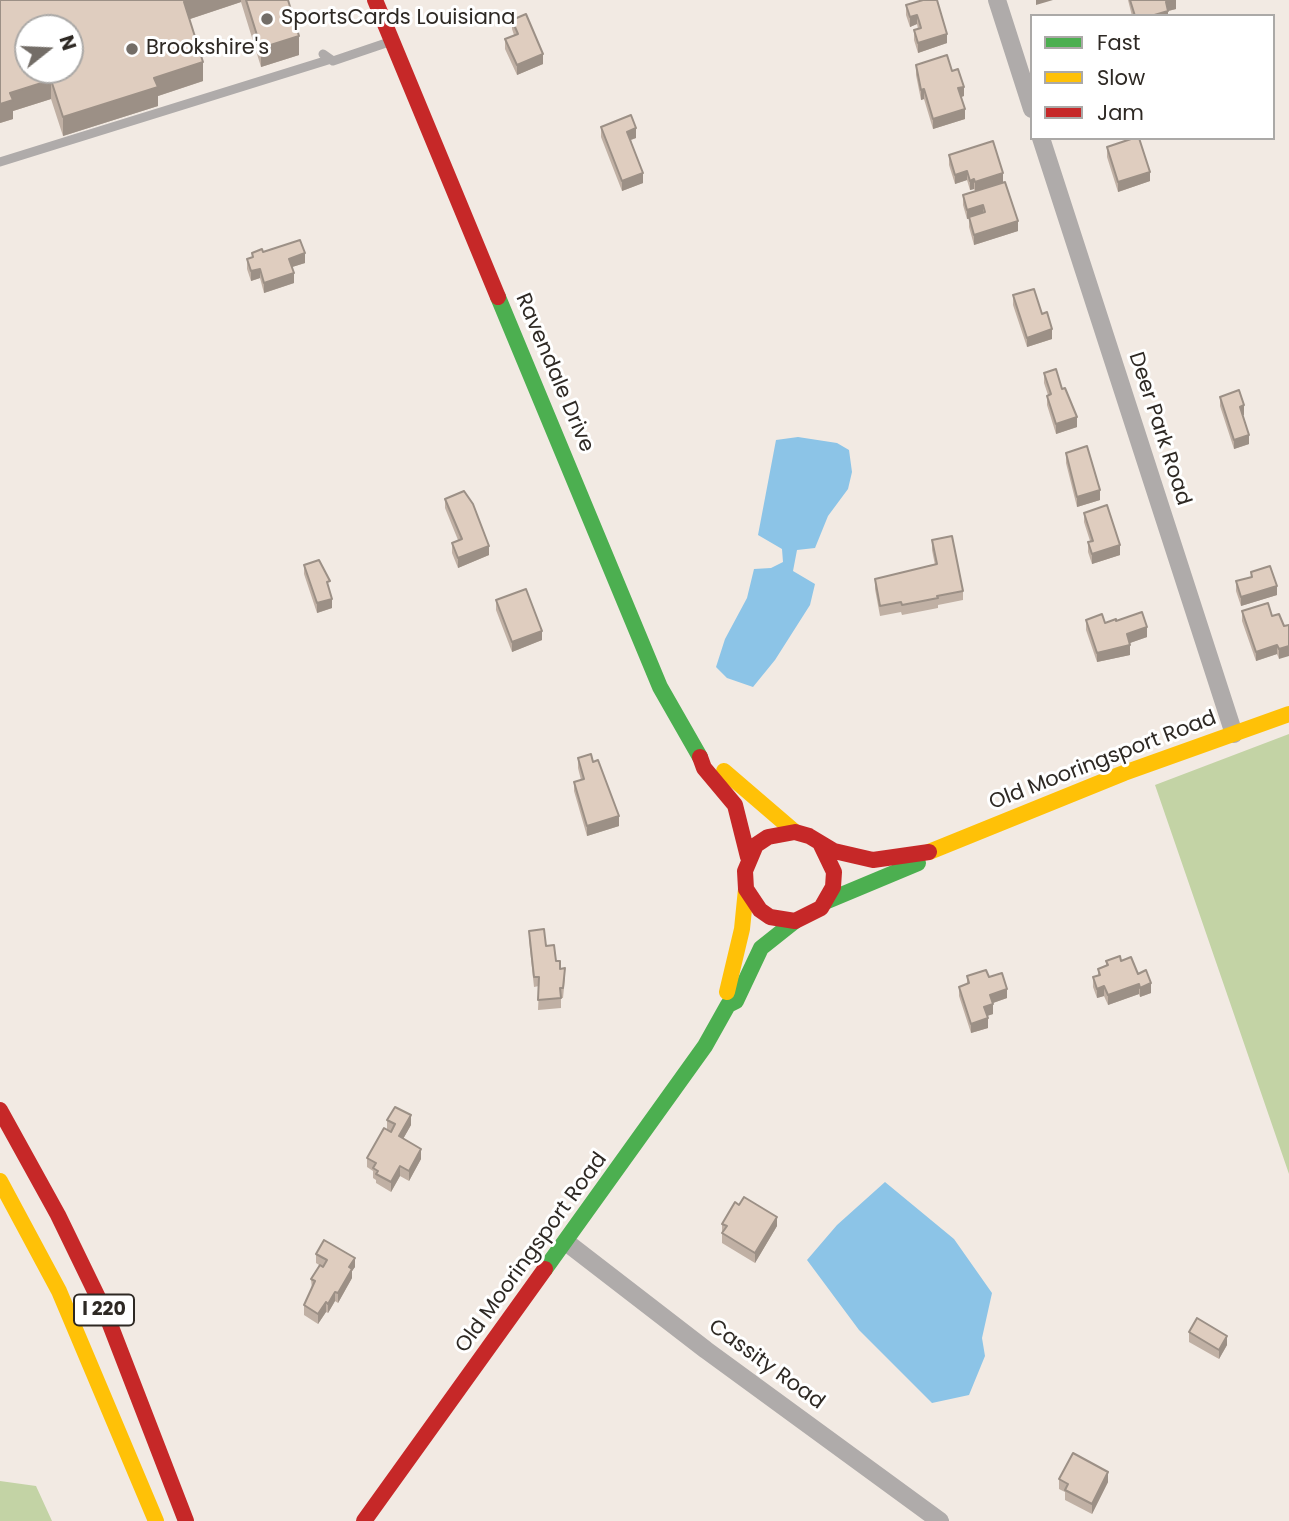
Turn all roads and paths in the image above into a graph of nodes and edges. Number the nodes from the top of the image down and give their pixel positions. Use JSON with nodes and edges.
{"nodes":[{"id":1,"x":375,"y":0,"type":"edge"},
{"id":2,"x":996,"y":0,"type":"edge"},
{"id":3,"x":392,"y":41,"type":"junction"},
{"id":4,"x":1030,"y":103,"type":"edge"},
{"id":5,"x":1042,"y":140,"type":"edge"},
{"id":6,"x":0,"y":162,"type":"edge"},
{"id":7,"x":1289,"y":714,"type":"edge"},
{"id":8,"x":1234,"y":734,"type":"junction"},
{"id":9,"x":701,"y":758,"type":"junction"},
{"id":10,"x":795,"y":832,"type":"junction"},
{"id":11,"x":821,"y":845,"type":"junction"},
{"id":12,"x":933,"y":851,"type":"junction"},
{"id":13,"x":748,"y":857,"type":"junction"},
{"id":14,"x":746,"y":889,"type":"junction"},
{"id":15,"x":827,"y":901,"type":"junction"},
{"id":16,"x":795,"y":921,"type":"junction"},
{"id":17,"x":728,"y":1005,"type":"junction"},
{"id":18,"x":1,"y":1111,"type":"edge"},
{"id":19,"x":0,"y":1181,"type":"edge"},
{"id":20,"x":0,"y":1210,"type":"edge"},
{"id":21,"x":566,"y":1242,"type":"junction"},
{"id":22,"x":92,"y":1363,"type":"junction"},
{"id":23,"x":366,"y":1519,"type":"edge"},
{"id":24,"x":156,"y":1521,"type":"edge"},
{"id":25,"x":186,"y":1521,"type":"edge"},
{"id":26,"x":940,"y":1521,"type":"edge"}],
"edges":[{"from":1,"to":3,"type":"main road","name":"Ravendale Drive"},
{"from":2,"to":4,"type":"street"},
{"from":3,"to":6,"type":"lane"},
{"from":3,"to":9,"type":"main road","name":"Ravendale Drive"},
{"from":5,"to":8,"type":"street","name":"Deer Park Road"},
{"from":7,"to":8,"type":"main road","name":"Old Mooringsport Road"},
{"from":8,"to":12,"type":"main road","name":"Old Mooringsport Road"},
{"from":9,"to":10,"type":"main road","name":"Ravendale Drive"},
{"from":9,"to":13,"type":"main road","name":"Ravendale Drive"},
{"from":10,"to":11,"type":"main road","name":"Old Mooringsport Road"},
{"from":10,"to":13,"type":"main road"},
{"from":11,"to":12,"type":"main road","name":"Old Mooringsport Road"},
{"from":11,"to":15,"type":"main road"},
{"from":12,"to":15,"type":"main road","name":"Old Mooringsport Road"},
{"from":13,"to":14,"type":"main road","name":"Old Mooringsport Road"},
{"from":14,"to":16,"type":"main road"},
{"from":14,"to":17,"type":"main road","name":"Old Mooringsport Road"},
{"from":15,"to":16,"type":"main road","name":"Old Mooringsport Road"},
{"from":16,"to":17,"type":"main road","name":"Old Mooringsport Road"},
{"from":17,"to":21,"type":"main road","name":"Old Mooringsport Road"},
{"from":18,"to":25,"type":"main road","number":"I 220"},
{"from":19,"to":22,"type":"main road","number":"I 220"},
{"from":20,"to":22,"type":"main road"},
{"from":21,"to":23,"type":"main road","name":"Old Mooringsport Road"},
{"from":21,"to":26,"type":"street","name":"Cassity Road"},
{"from":22,"to":24,"type":"main road","number":"I 220"}]}
